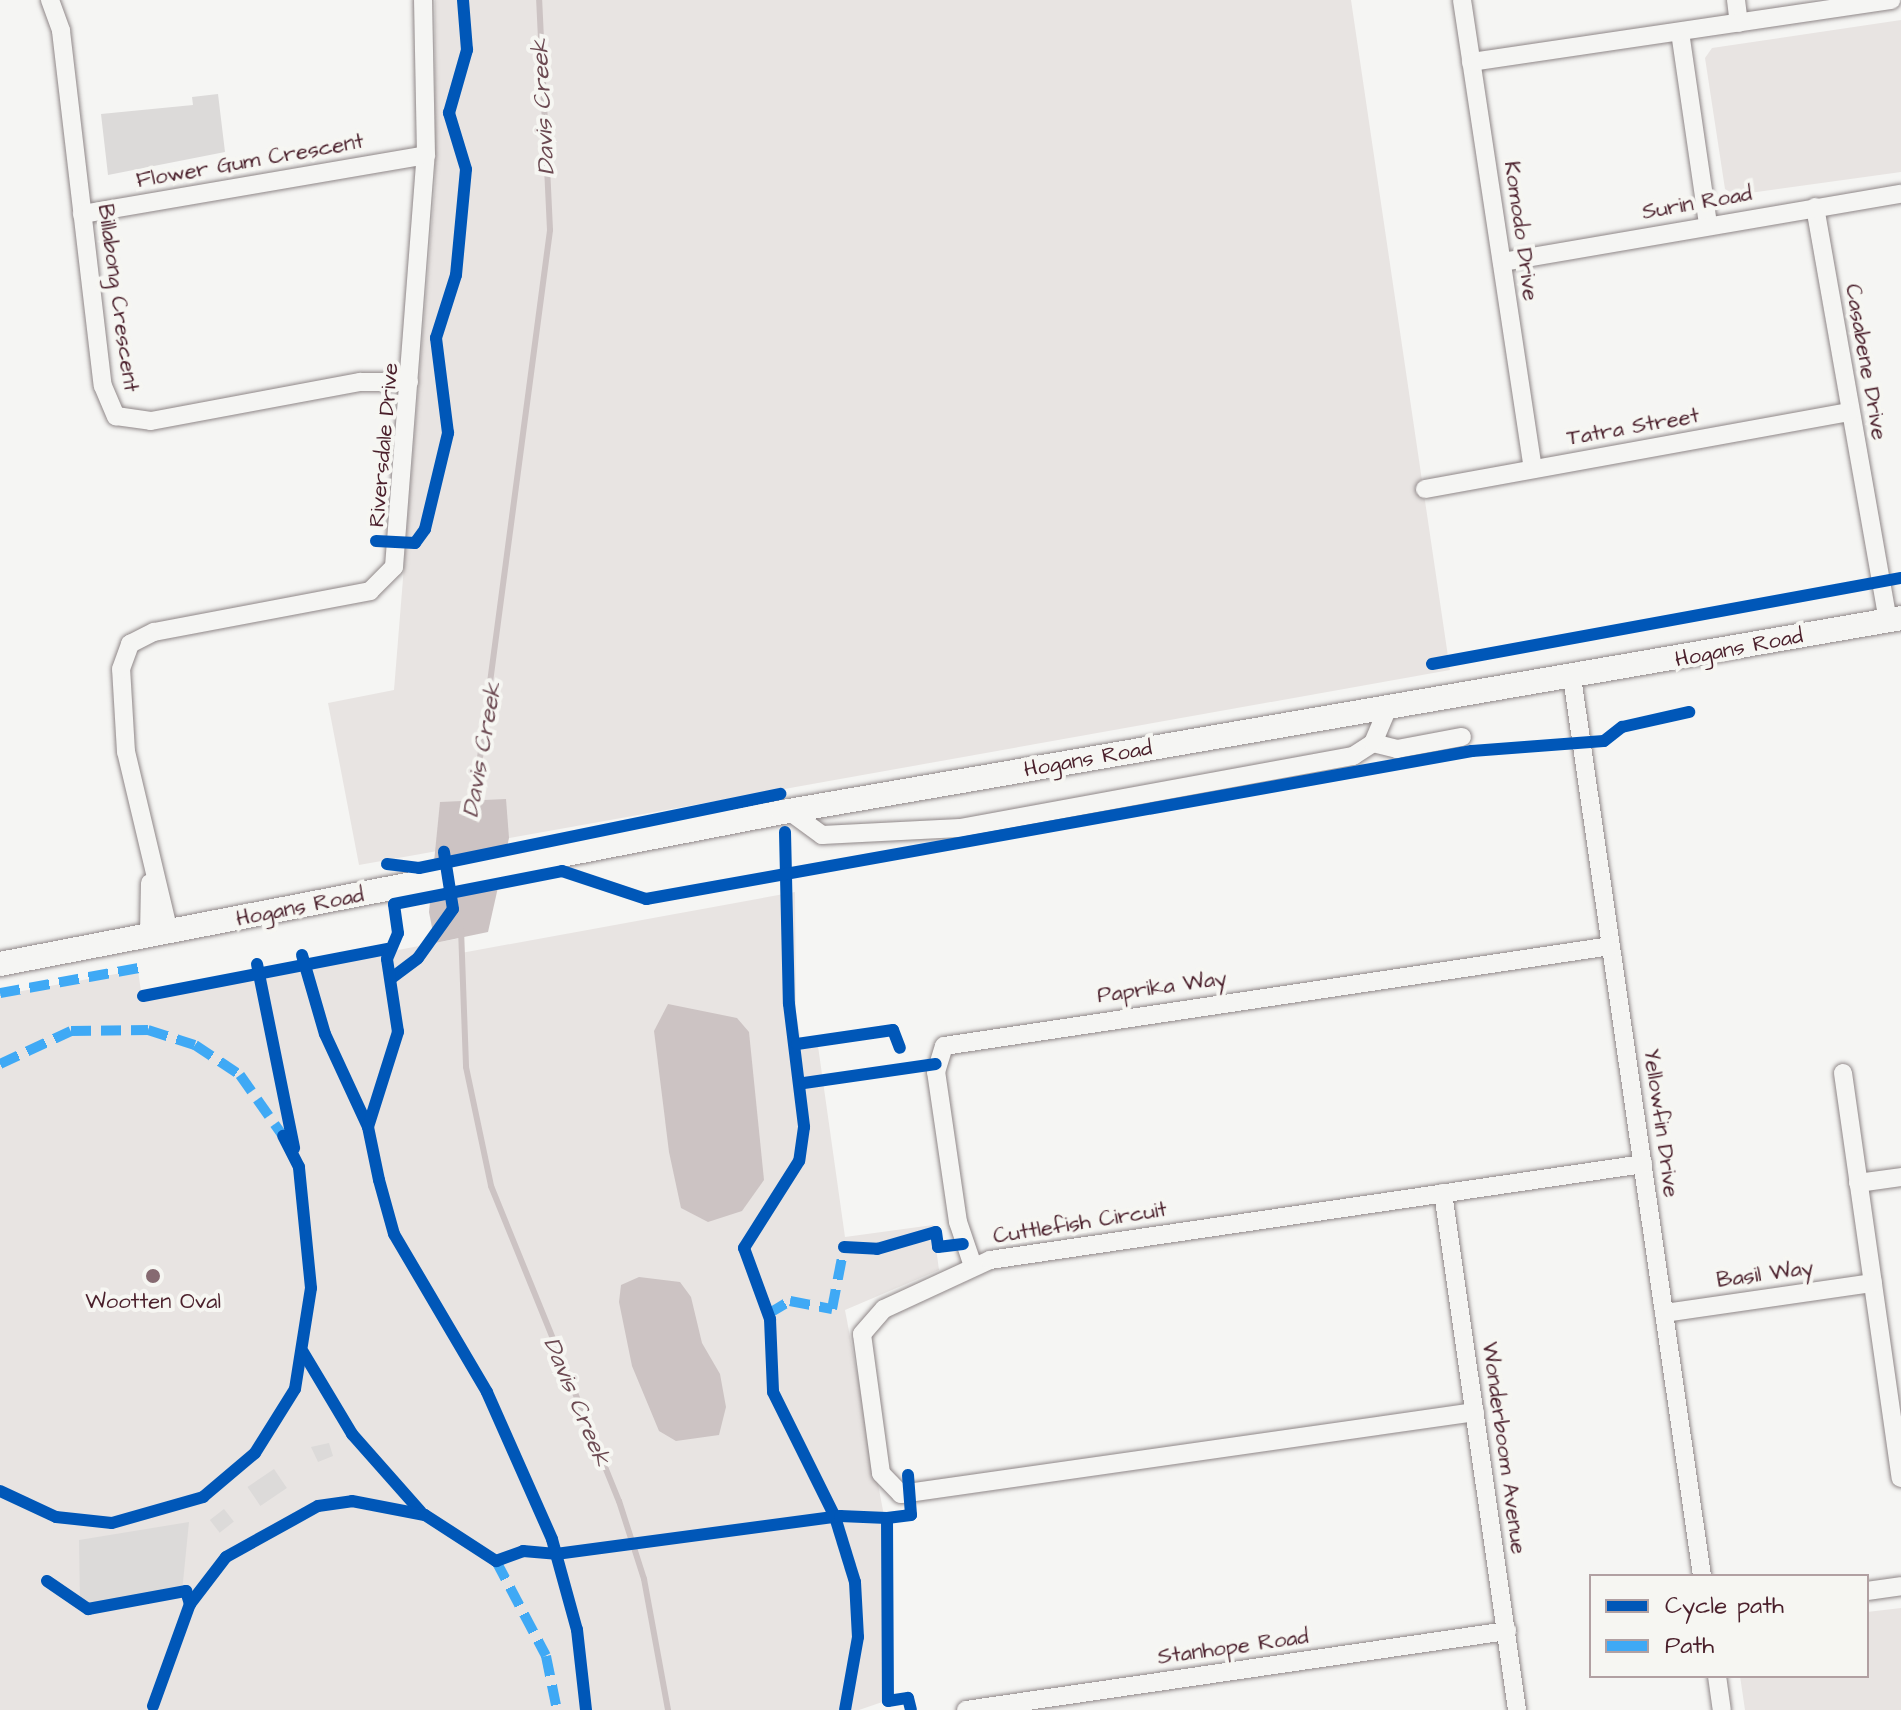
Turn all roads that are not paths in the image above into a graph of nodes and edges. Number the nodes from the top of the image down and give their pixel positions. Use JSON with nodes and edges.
{"nodes":[{"id":1,"x":50,"y":0,"type":"edge"},
{"id":2,"x":66,"y":0,"type":"edge"},
{"id":3,"x":423,"y":0,"type":"edge"},
{"id":4,"x":1462,"y":0,"type":"edge"},
{"id":5,"x":1736,"y":0,"type":"edge"},
{"id":6,"x":1891,"y":0,"type":"edge"},
{"id":7,"x":1739,"y":23,"type":"junction"},
{"id":8,"x":61,"y":31,"type":"junction"},
{"id":9,"x":1680,"y":32,"type":"junction"},
{"id":10,"x":1471,"y":62,"type":"junction"},
{"id":11,"x":426,"y":155,"type":"junction"},
{"id":12,"x":1901,"y":194,"type":"edge"},
{"id":13,"x":1815,"y":207,"type":"junction"},
{"id":14,"x":82,"y":214,"type":"junction"},
{"id":15,"x":1708,"y":225,"type":"junction"},
{"id":16,"x":1502,"y":262,"type":"junction"},
{"id":17,"x":409,"y":382,"type":"junction"},
{"id":18,"x":1849,"y":412,"type":"junction"},
{"id":19,"x":1533,"y":469,"type":"junction"},
{"id":20,"x":1425,"y":489,"type":"dead end"},
{"id":21,"x":1895,"y":619,"type":"edge"},
{"id":22,"x":1572,"y":677,"type":"junction"},
{"id":23,"x":1388,"y":708,"type":"junction"},
{"id":24,"x":1462,"y":737,"type":"dead end"},
{"id":25,"x":1373,"y":743,"type":"junction"},
{"id":26,"x":789,"y":811,"type":"junction"},
{"id":27,"x":159,"y":933,"type":"junction"},
{"id":28,"x":1611,"y":946,"type":"junction"},
{"id":29,"x":0,"y":964,"type":"edge"},
{"id":30,"x":1843,"y":1073,"type":"dead end"},
{"id":31,"x":1643,"y":1164,"type":"junction"},
{"id":32,"x":1901,"y":1177,"type":"edge"},
{"id":33,"x":1858,"y":1183,"type":"junction"},
{"id":34,"x":1443,"y":1193,"type":"junction"},
{"id":35,"x":973,"y":1266,"type":"junction"},
{"id":36,"x":1873,"y":1283,"type":"junction"},
{"id":37,"x":1664,"y":1313,"type":"junction"},
{"id":38,"x":1894,"y":1383,"type":"edge"},
{"id":39,"x":1475,"y":1412,"type":"junction"},
{"id":40,"x":1901,"y":1478,"type":"edge"},
{"id":41,"x":1702,"y":1574,"type":"edge"},
{"id":42,"x":1901,"y":1586,"type":"edge"},
{"id":43,"x":1869,"y":1591,"type":"edge"},
{"id":44,"x":1507,"y":1631,"type":"junction"},
{"id":45,"x":1717,"y":1678,"type":"edge"},
{"id":46,"x":966,"y":1710,"type":"edge"},
{"id":47,"x":1517,"y":1710,"type":"edge"},
{"id":48,"x":1722,"y":1710,"type":"edge"}],
"edges":[{"from":1,"to":8,"type":"street","name":"Billabong Crescent"},
{"from":2,"to":8,"type":"street","name":"Billabong Crescent"},
{"from":3,"to":11,"type":"street","name":"Riversdale Drive"},
{"from":4,"to":10,"type":"street","name":"Komodo Drive"},
{"from":5,"to":7,"type":"street"},
{"from":6,"to":7,"type":"street"},
{"from":7,"to":9,"type":"street"},
{"from":8,"to":14,"type":"street","name":"Billabong Crescent"},
{"from":9,"to":10,"type":"street"},
{"from":9,"to":15,"type":"street"},
{"from":10,"to":16,"type":"street","name":"Komodo Drive"},
{"from":11,"to":14,"type":"street","name":"Flower Gum Crescent"},
{"from":11,"to":17,"type":"street","name":"Riversdale Drive"},
{"from":12,"to":13,"type":"street","name":"Surin Road"},
{"from":13,"to":15,"type":"street","name":"Surin Road"},
{"from":13,"to":18,"type":"street","name":"Casabene Drive"},
{"from":14,"to":17,"type":"street","name":"Billabong Crescent"},
{"from":15,"to":16,"type":"street","name":"Surin Road"},
{"from":16,"to":19,"type":"street","name":"Komodo Drive"},
{"from":17,"to":27,"type":"street","name":"Riversdale Drive"},
{"from":18,"to":19,"type":"street","name":"Tatra Street"},
{"from":18,"to":21,"type":"street","name":"Casabene Drive"},
{"from":19,"to":20,"type":"street","name":"Tatra Street"},
{"from":21,"to":22,"type":"street","name":"Hogans Road"},
{"from":22,"to":23,"type":"street","name":"Hogans Road"},
{"from":22,"to":28,"type":"street","name":"Yellowfin Drive"},
{"from":23,"to":25,"type":"street"},
{"from":23,"to":26,"type":"street","name":"Hogans Road"},
{"from":24,"to":25,"type":"street"},
{"from":25,"to":26,"type":"street","name":"Hogans Road"},
{"from":26,"to":27,"type":"street","name":"Hogans Road"},
{"from":27,"to":29,"type":"street","name":"Hogans Road"},
{"from":28,"to":31,"type":"street","name":"Yellowfin Drive"},
{"from":28,"to":35,"type":"street","name":"Paprika Way"},
{"from":30,"to":33,"type":"street"},
{"from":31,"to":34,"type":"street","name":"Cuttlefish Circuit"},
{"from":31,"to":37,"type":"street","name":"Yellowfin Drive"},
{"from":32,"to":33,"type":"street"},
{"from":33,"to":36,"type":"street"},
{"from":34,"to":35,"type":"street","name":"Cuttlefish Circuit"},
{"from":34,"to":39,"type":"street","name":"Wonderboom Avenue"},
{"from":35,"to":39,"type":"street","name":"Cuttlefish Circuit"},
{"from":36,"to":37,"type":"street","name":"Basil Way"},
{"from":36,"to":38,"type":"street"},
{"from":37,"to":41,"type":"street","name":"Yellowfin Drive"},
{"from":38,"to":40,"type":"street"},
{"from":39,"to":44,"type":"street","name":"Wonderboom Avenue"},
{"from":42,"to":43,"type":"street"},
{"from":44,"to":46,"type":"street","name":"Stanhope Road"},
{"from":44,"to":47,"type":"street","name":"Wonderboom Avenue"},
{"from":45,"to":48,"type":"street"}]}
